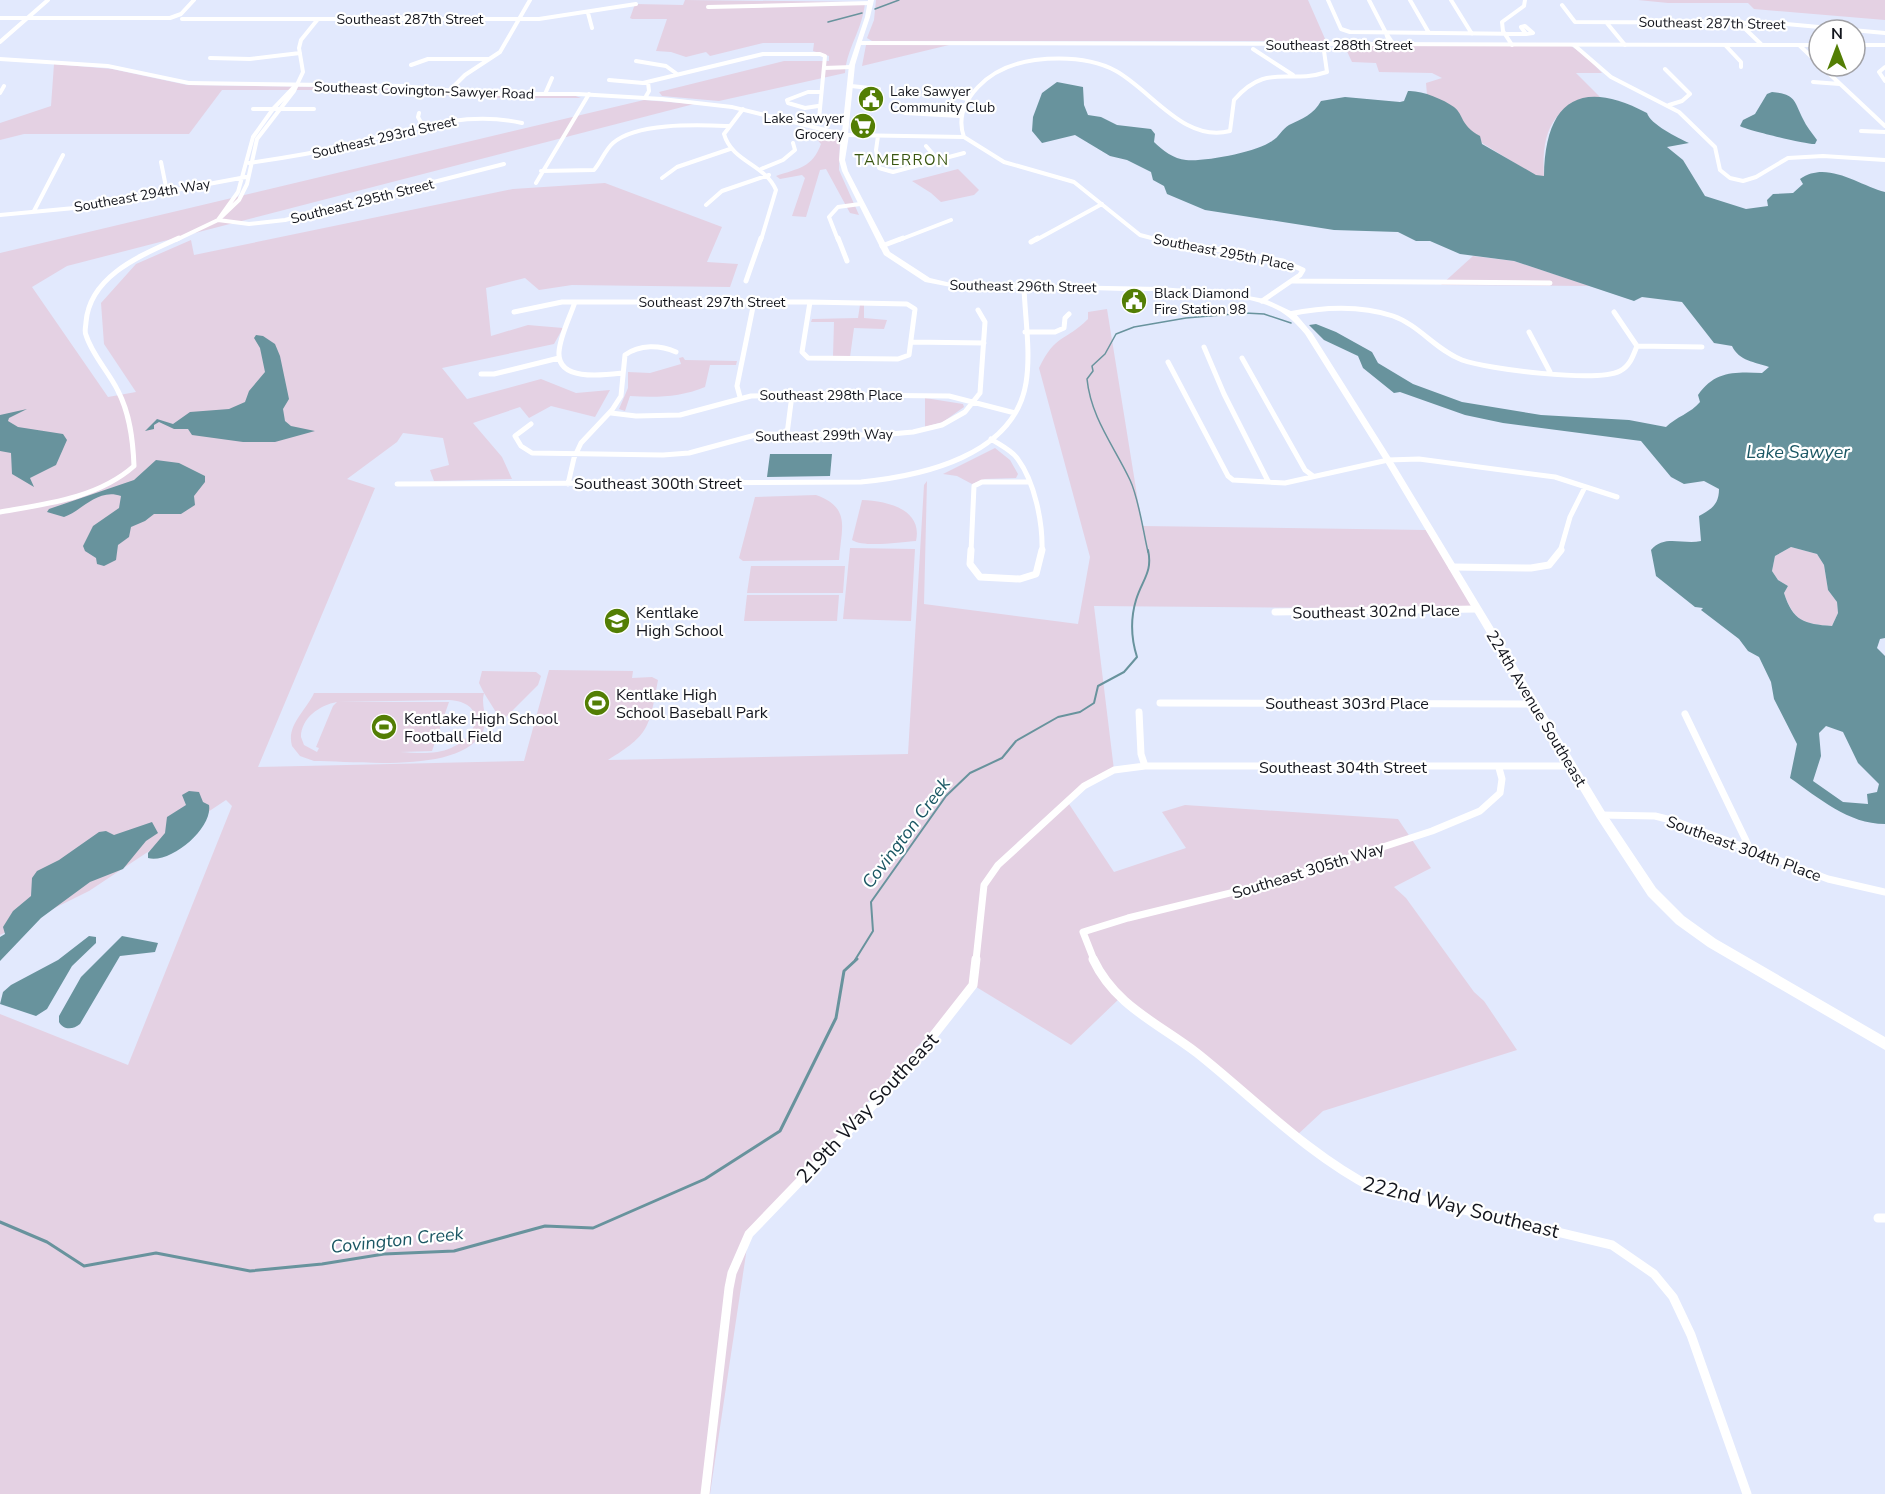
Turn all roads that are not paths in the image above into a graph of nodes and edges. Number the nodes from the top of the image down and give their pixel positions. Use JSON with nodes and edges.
{"nodes":[{"id":1,"x":48,"y":0,"type":"edge"},
{"id":2,"x":194,"y":0,"type":"edge"},
{"id":3,"x":530,"y":0,"type":"edge"},
{"id":4,"x":1328,"y":0,"type":"edge"},
{"id":5,"x":1369,"y":0,"type":"edge"},
{"id":6,"x":1410,"y":0,"type":"edge"},
{"id":7,"x":1451,"y":0,"type":"edge"},
{"id":8,"x":1523,"y":0,"type":"edge"},
{"id":9,"x":871,"y":1,"type":"edge"},
{"id":10,"x":636,"y":4,"type":"dead end"},
{"id":11,"x":1562,"y":5,"type":"dead end"},
{"id":12,"x":708,"y":7,"type":"dead end"},
{"id":13,"x":588,"y":13,"type":"junction"},
{"id":14,"x":0,"y":18,"type":"edge"},
{"id":15,"x":27,"y":18,"type":"junction"},
{"id":16,"x":182,"y":19,"type":"dead end"},
{"id":17,"x":318,"y":19,"type":"junction"},
{"id":18,"x":520,"y":20,"type":"junction"},
{"id":19,"x":1606,"y":22,"type":"junction"},
{"id":20,"x":1738,"y":22,"type":"junction"},
{"id":21,"x":1806,"y":25,"type":"joint"},
{"id":22,"x":592,"y":28,"type":"dead end"},
{"id":23,"x":1386,"y":33,"type":"junction"},
{"id":24,"x":1429,"y":33,"type":"junction"},
{"id":25,"x":1885,"y":33,"type":"edge"},
{"id":26,"x":1472,"y":34,"type":"junction"},
{"id":27,"x":1503,"y":34,"type":"junction"},
{"id":28,"x":1526,"y":34,"type":"dead end"},
{"id":29,"x":0,"y":42,"type":"edge"},
{"id":30,"x":858,"y":43,"type":"junction"},
{"id":31,"x":1323,"y":44,"type":"junction"},
{"id":32,"x":1392,"y":45,"type":"junction"},
{"id":33,"x":1510,"y":45,"type":"junction"},
{"id":34,"x":1574,"y":45,"type":"junction"},
{"id":35,"x":1625,"y":45,"type":"junction"},
{"id":36,"x":1725,"y":45,"type":"junction"},
{"id":37,"x":1762,"y":45,"type":"junction"},
{"id":38,"x":1799,"y":45,"type":"junction"},
{"id":39,"x":1807,"y":45,"type":"edge"},
{"id":40,"x":1867,"y":45,"type":"edge"},
{"id":41,"x":1885,"y":45,"type":"edge"},
{"id":42,"x":1253,"y":49,"type":"dead end"},
{"id":43,"x":300,"y":53,"type":"junction"},
{"id":44,"x":1807,"y":53,"type":"edge"},
{"id":45,"x":210,"y":58,"type":"dead end"},
{"id":46,"x":0,"y":59,"type":"edge"},
{"id":47,"x":491,"y":59,"type":"junction"},
{"id":48,"x":636,"y":61,"type":"dead end"},
{"id":49,"x":411,"y":65,"type":"dead end"},
{"id":50,"x":852,"y":66,"type":"junction"},
{"id":51,"x":824,"y":67,"type":"junction"},
{"id":52,"x":1742,"y":67,"type":"dead end"},
{"id":53,"x":1885,"y":67,"type":"edge"},
{"id":54,"x":1665,"y":69,"type":"dead end"},
{"id":55,"x":677,"y":74,"type":"junction"},
{"id":56,"x":1294,"y":75,"type":"junction"},
{"id":57,"x":552,"y":78,"type":"dead end"},
{"id":58,"x":1834,"y":78,"type":"edge"},
{"id":59,"x":609,"y":80,"type":"dead end"},
{"id":60,"x":1885,"y":81,"type":"edge"},
{"id":61,"x":646,"y":82,"type":"junction"},
{"id":62,"x":1813,"y":82,"type":"dead end"},
{"id":63,"x":1840,"y":84,"type":"junction"},
{"id":64,"x":296,"y":85,"type":"junction"},
{"id":65,"x":4,"y":86,"type":"dead end"},
{"id":66,"x":851,"y":86,"type":"junction"},
{"id":67,"x":925,"y":88,"type":"dead end"},
{"id":68,"x":879,"y":89,"type":"dead end"},
{"id":69,"x":449,"y":91,"type":"junction"},
{"id":70,"x":821,"y":92,"type":"junction"},
{"id":71,"x":0,"y":93,"type":"edge"},
{"id":72,"x":545,"y":94,"type":"junction"},
{"id":73,"x":589,"y":94,"type":"junction"},
{"id":74,"x":642,"y":98,"type":"junction"},
{"id":75,"x":968,"y":99,"type":"junction"},
{"id":76,"x":1669,"y":105,"type":"junction"},
{"id":77,"x":818,"y":106,"type":"junction"},
{"id":78,"x":253,"y":109,"type":"dead end"},
{"id":79,"x":276,"y":109,"type":"junction"},
{"id":80,"x":314,"y":109,"type":"dead end"},
{"id":81,"x":743,"y":109,"type":"junction"},
{"id":82,"x":419,"y":113,"type":"dead end"},
{"id":83,"x":905,"y":113,"type":"dead end"},
{"id":84,"x":960,"y":116,"type":"junction"},
{"id":85,"x":819,"y":119,"type":"dead end"},
{"id":86,"x":522,"y":123,"type":"dead end"},
{"id":87,"x":847,"y":125,"type":"junction"},
{"id":88,"x":729,"y":126,"type":"junction"},
{"id":89,"x":1885,"y":126,"type":"edge"},
{"id":90,"x":424,"y":128,"type":"junction"},
{"id":91,"x":824,"y":130,"type":"junction"},
{"id":92,"x":1861,"y":131,"type":"dead end"},
{"id":93,"x":1885,"y":132,"type":"edge"},
{"id":94,"x":846,"y":135,"type":"junction"},
{"id":95,"x":878,"y":136,"type":"junction"},
{"id":96,"x":964,"y":137,"type":"junction"},
{"id":97,"x":793,"y":143,"type":"dead end"},
{"id":98,"x":926,"y":146,"type":"dead end"},
{"id":99,"x":730,"y":149,"type":"junction"},
{"id":100,"x":964,"y":153,"type":"dead end"},
{"id":101,"x":63,"y":155,"type":"dead end"},
{"id":102,"x":938,"y":160,"type":"junction"},
{"id":103,"x":1885,"y":160,"type":"edge"},
{"id":104,"x":161,"y":162,"type":"dead end"},
{"id":105,"x":249,"y":163,"type":"junction"},
{"id":106,"x":504,"y":165,"type":"dead end"},
{"id":107,"x":761,"y":169,"type":"junction"},
{"id":108,"x":541,"y":171,"type":"junction"},
{"id":109,"x":769,"y":175,"type":"junction"},
{"id":110,"x":246,"y":177,"type":"junction"},
{"id":111,"x":662,"y":178,"type":"dead end"},
{"id":112,"x":536,"y":183,"type":"dead end"},
{"id":113,"x":167,"y":192,"type":"junction"},
{"id":114,"x":860,"y":204,"type":"junction"},
{"id":115,"x":1102,"y":204,"type":"junction"},
{"id":116,"x":706,"y":205,"type":"dead end"},
{"id":117,"x":34,"y":212,"type":"junction"},
{"id":118,"x":0,"y":215,"type":"edge"},
{"id":119,"x":218,"y":220,"type":"junction"},
{"id":120,"x":951,"y":220,"type":"dead end"},
{"id":121,"x":1031,"y":242,"type":"dead end"},
{"id":122,"x":882,"y":246,"type":"junction"},
{"id":123,"x":847,"y":261,"type":"dead end"},
{"id":124,"x":746,"y":281,"type":"dead end"},
{"id":125,"x":1292,"y":281,"type":"junction"},
{"id":126,"x":1550,"y":284,"type":"dead end"},
{"id":127,"x":1024,"y":287,"type":"junction"},
{"id":128,"x":1262,"y":301,"type":"junction"},
{"id":129,"x":576,"y":302,"type":"junction"},
{"id":130,"x":754,"y":302,"type":"junction"},
{"id":131,"x":810,"y":302,"type":"junction"},
{"id":132,"x":978,"y":310,"type":"dead end"},
{"id":133,"x":514,"y":312,"type":"dead end"},
{"id":134,"x":1614,"y":312,"type":"dead end"},
{"id":135,"x":1070,"y":314,"type":"dead end"},
{"id":136,"x":1289,"y":314,"type":"junction"},
{"id":137,"x":1025,"y":332,"type":"junction"},
{"id":138,"x":1529,"y":332,"type":"dead end"},
{"id":139,"x":911,"y":342,"type":"junction"},
{"id":140,"x":984,"y":343,"type":"junction"},
{"id":141,"x":1637,"y":346,"type":"junction"},
{"id":142,"x":1204,"y":347,"type":"dead end"},
{"id":143,"x":1701,"y":347,"type":"dead end"},
{"id":144,"x":676,"y":352,"type":"dead end"},
{"id":145,"x":559,"y":358,"type":"junction"},
{"id":146,"x":1242,"y":358,"type":"dead end"},
{"id":147,"x":1168,"y":362,"type":"dead end"},
{"id":148,"x":1550,"y":372,"type":"junction"},
{"id":149,"x":623,"y":373,"type":"junction"},
{"id":150,"x":481,"y":374,"type":"dead end"},
{"id":151,"x":792,"y":395,"type":"junction"},
{"id":152,"x":740,"y":398,"type":"junction"},
{"id":153,"x":976,"y":403,"type":"junction"},
{"id":154,"x":611,"y":413,"type":"junction"},
{"id":155,"x":1015,"y":413,"type":"junction"},
{"id":156,"x":531,"y":424,"type":"dead end"},
{"id":157,"x":787,"y":434,"type":"junction"},
{"id":158,"x":991,"y":439,"type":"junction"},
{"id":159,"x":575,"y":455,"type":"junction"},
{"id":160,"x":1388,"y":460,"type":"junction"},
{"id":161,"x":1312,"y":476,"type":"junction"},
{"id":162,"x":1268,"y":481,"type":"junction"},
{"id":163,"x":1028,"y":482,"type":"junction"},
{"id":164,"x":397,"y":484,"type":"dead end"},
{"id":165,"x":568,"y":484,"type":"junction"},
{"id":166,"x":1585,"y":487,"type":"junction"},
{"id":167,"x":1617,"y":497,"type":"dead end"},
{"id":168,"x":0,"y":512,"type":"edge"},
{"id":169,"x":1452,"y":567,"type":"junction"},
{"id":170,"x":1477,"y":609,"type":"junction"},
{"id":171,"x":1275,"y":612,"type":"dead end"},
{"id":172,"x":1160,"y":703,"type":"dead end"},
{"id":173,"x":1534,"y":704,"type":"junction"},
{"id":174,"x":1139,"y":712,"type":"dead end"},
{"id":175,"x":1685,"y":714,"type":"dead end"},
{"id":176,"x":1145,"y":766,"type":"junction"},
{"id":177,"x":1572,"y":766,"type":"junction"},
{"id":178,"x":1498,"y":768,"type":"junction"},
{"id":179,"x":1114,"y":770,"type":"joint"},
{"id":180,"x":1601,"y":815,"type":"junction"},
{"id":181,"x":1751,"y":850,"type":"junction"},
{"id":182,"x":1885,"y":892,"type":"edge"},
{"id":183,"x":1083,"y":932,"type":"joint"},
{"id":184,"x":1885,"y":1044,"type":"edge"},
{"id":185,"x":705,"y":1494,"type":"edge"},
{"id":186,"x":1747,"y":1494,"type":"edge"}],
"edges":[{"from":1,"to":15,"type":"street"},
{"from":2,"to":15,"type":"street"},
{"from":3,"to":18,"type":"street"},
{"from":4,"to":23,"type":"street"},
{"from":5,"to":23,"type":"street"},
{"from":6,"to":24,"type":"street"},
{"from":7,"to":26,"type":"street"},
{"from":8,"to":27,"type":"street"},
{"from":9,"to":12,"type":"street"},
{"from":9,"to":30,"type":"street"},
{"from":10,"to":13,"type":"street","name":"Southeast 287th Street"},
{"from":11,"to":19,"type":"street","name":"Southeast 287th Street"},
{"from":13,"to":18,"type":"street","name":"Southeast 287th Street"},
{"from":13,"to":22,"type":"street"},
{"from":14,"to":15,"type":"street"},
{"from":15,"to":29,"type":"street"},
{"from":16,"to":17,"type":"street","name":"Southeast 287th Street"},
{"from":17,"to":18,"type":"street","name":"Southeast 287th Street"},
{"from":17,"to":43,"type":"street"},
{"from":18,"to":47,"type":"street"},
{"from":19,"to":20,"type":"street","name":"Southeast 287th Street"},
{"from":19,"to":35,"type":"street"},
{"from":20,"to":21,"type":"street","name":"Southeast 287th Street"},
{"from":20,"to":37,"type":"street"},
{"from":21,"to":25,"type":"street","name":"Southeast 287th Street"},
{"from":23,"to":24,"type":"street"},
{"from":23,"to":32,"type":"street"},
{"from":24,"to":26,"type":"street"},
{"from":26,"to":27,"type":"street"},
{"from":27,"to":28,"type":"street"},
{"from":27,"to":33,"type":"street"},
{"from":30,"to":31,"type":"street","name":"Southeast 288th Street"},
{"from":30,"to":50,"type":"street"},
{"from":31,"to":32,"type":"street","name":"Southeast 288th Street"},
{"from":31,"to":56,"type":"street"},
{"from":32,"to":33,"type":"street","name":"Southeast 288th Street"},
{"from":33,"to":34,"type":"street","name":"Southeast 288th Street"},
{"from":34,"to":35,"type":"street","name":"Southeast 288th Street"},
{"from":34,"to":76,"type":"street"},
{"from":35,"to":36,"type":"street","name":"Southeast 288th Street"},
{"from":36,"to":37,"type":"street","name":"Southeast 288th Street"},
{"from":36,"to":52,"type":"street"},
{"from":37,"to":38,"type":"street","name":"Southeast 288th Street"},
{"from":38,"to":39,"type":"street","name":"Southeast 288th Street"},
{"from":38,"to":44,"type":"street"},
{"from":40,"to":41,"type":"street"},
{"from":42,"to":56,"type":"street"},
{"from":43,"to":45,"type":"street"},
{"from":43,"to":64,"type":"street"},
{"from":46,"to":64,"type":"street","name":"Southeast Covington-Sawyer Road"},
{"from":47,"to":49,"type":"street"},
{"from":47,"to":69,"type":"street"},
{"from":48,"to":55,"type":"street"},
{"from":50,"to":51,"type":"street"},
{"from":50,"to":66,"type":"street"},
{"from":51,"to":55,"type":"street"},
{"from":51,"to":70,"type":"street"},
{"from":53,"to":60,"type":"street"},
{"from":54,"to":76,"type":"street"},
{"from":55,"to":61,"type":"street"},
{"from":56,"to":75,"type":"street"},
{"from":57,"to":72,"type":"street"},
{"from":58,"to":63,"type":"street"},
{"from":59,"to":61,"type":"street"},
{"from":61,"to":74,"type":"street"},
{"from":62,"to":63,"type":"street"},
{"from":63,"to":89,"type":"street"},
{"from":64,"to":69,"type":"street","name":"Southeast Covington-Sawyer Road"},
{"from":64,"to":79,"type":"street"},
{"from":65,"to":71,"type":"street"},
{"from":66,"to":68,"type":"street"},
{"from":66,"to":87,"type":"street"},
{"from":67,"to":75,"type":"street"},
{"from":69,"to":72,"type":"street","name":"Southeast Covington-Sawyer Road"},
{"from":70,"to":77,"type":"street"},
{"from":70,"to":77,"type":"street"},
{"from":72,"to":73,"type":"street","name":"Southeast Covington-Sawyer Road"},
{"from":73,"to":74,"type":"street","name":"Southeast Covington-Sawyer Road"},
{"from":73,"to":108,"type":"street"},
{"from":74,"to":81,"type":"street","name":"Southeast Covington-Sawyer Road"},
{"from":75,"to":84,"type":"street"},
{"from":76,"to":103,"type":"street"},
{"from":77,"to":85,"type":"street"},
{"from":78,"to":79,"type":"street"},
{"from":79,"to":80,"type":"street"},
{"from":79,"to":105,"type":"street"},
{"from":81,"to":88,"type":"street"},
{"from":81,"to":91,"type":"street","name":"Southeast Covington-Sawyer Road"},
{"from":82,"to":90,"type":"street"},
{"from":83,"to":84,"type":"street"},
{"from":84,"to":96,"type":"street"},
{"from":86,"to":90,"type":"street","name":"Southeast 293rd Street"},
{"from":87,"to":91,"type":"street"},
{"from":87,"to":94,"type":"street"},
{"from":88,"to":99,"type":"street"},
{"from":88,"to":108,"type":"street"},
{"from":90,"to":105,"type":"street","name":"Southeast 293rd Street"},
{"from":91,"to":94,"type":"street","name":"Southeast Covington-Sawyer Road"},
{"from":92,"to":93,"type":"street"},
{"from":94,"to":95,"type":"street"},
{"from":94,"to":114,"type":"street"},
{"from":95,"to":96,"type":"street"},
{"from":95,"to":102,"type":"street"},
{"from":96,"to":115,"type":"street"},
{"from":97,"to":107,"type":"street"},
{"from":98,"to":102,"type":"street"},
{"from":99,"to":107,"type":"street"},
{"from":99,"to":111,"type":"street"},
{"from":100,"to":102,"type":"street"},
{"from":101,"to":117,"type":"street"},
{"from":104,"to":113,"type":"street"},
{"from":105,"to":110,"type":"street"},
{"from":106,"to":119,"type":"street","name":"Southeast 295th Street"},
{"from":107,"to":109,"type":"street"},
{"from":108,"to":112,"type":"street"},
{"from":109,"to":116,"type":"street"},
{"from":109,"to":124,"type":"street"},
{"from":110,"to":113,"type":"street","name":"Southeast 294th Way"},
{"from":110,"to":119,"type":"street"},
{"from":113,"to":117,"type":"street","name":"Southeast 294th Way"},
{"from":114,"to":122,"type":"street"},
{"from":114,"to":123,"type":"street"},
{"from":115,"to":121,"type":"street"},
{"from":115,"to":125,"type":"street","name":"Southeast 295th Place"},
{"from":117,"to":118,"type":"street","name":"Southeast 294th Way"},
{"from":119,"to":168,"type":"street"},
{"from":120,"to":122,"type":"street"},
{"from":122,"to":127,"type":"street","name":"Southeast 296th Street"},
{"from":125,"to":126,"type":"street"},
{"from":125,"to":128,"type":"street","name":"Southeast 295th Place"},
{"from":127,"to":128,"type":"street","name":"Southeast 296th Street"},
{"from":127,"to":137,"type":"street"},
{"from":128,"to":136,"type":"street","name":"224th Avenue Southeast"},
{"from":129,"to":130,"type":"street","name":"Southeast 297th Street"},
{"from":129,"to":133,"type":"street","name":"Southeast 297th Street"},
{"from":129,"to":145,"type":"street"},
{"from":130,"to":131,"type":"street","name":"Southeast 297th Street"},
{"from":130,"to":152,"type":"street"},
{"from":131,"to":139,"type":"street","name":"Southeast 297th Street"},
{"from":131,"to":139,"type":"street"},
{"from":132,"to":140,"type":"street"},
{"from":134,"to":141,"type":"street"},
{"from":135,"to":137,"type":"street"},
{"from":136,"to":148,"type":"street"},
{"from":136,"to":160,"type":"street","name":"224th Avenue Southeast"},
{"from":137,"to":155,"type":"street"},
{"from":138,"to":148,"type":"street"},
{"from":139,"to":140,"type":"street"},
{"from":140,"to":153,"type":"street"},
{"from":141,"to":143,"type":"street"},
{"from":141,"to":148,"type":"street"},
{"from":142,"to":162,"type":"street"},
{"from":144,"to":149,"type":"street"},
{"from":145,"to":149,"type":"street"},
{"from":145,"to":150,"type":"street"},
{"from":146,"to":161,"type":"street"},
{"from":147,"to":162,"type":"street"},
{"from":149,"to":154,"type":"street"},
{"from":151,"to":152,"type":"street","name":"Southeast 298th Place"},
{"from":151,"to":153,"type":"street","name":"Southeast 298th Place"},
{"from":151,"to":157,"type":"street"},
{"from":152,"to":154,"type":"street","name":"Southeast 298th Place"},
{"from":153,"to":155,"type":"street","name":"Southeast 298th Place"},
{"from":153,"to":157,"type":"street","name":"Southeast 299th Way"},
{"from":154,"to":159,"type":"street"},
{"from":155,"to":158,"type":"street","name":"Southeast 300th Street"},
{"from":156,"to":159,"type":"street","name":"Southeast 299th Way"},
{"from":157,"to":159,"type":"street","name":"Southeast 299th Way"},
{"from":158,"to":163,"type":"street"},
{"from":158,"to":165,"type":"street","name":"Southeast 300th Street"},
{"from":159,"to":165,"type":"street"},
{"from":160,"to":161,"type":"street"},
{"from":160,"to":166,"type":"street"},
{"from":160,"to":169,"type":"street","name":"224th Avenue Southeast"},
{"from":161,"to":162,"type":"street"},
{"from":163,"to":163,"type":"street"},
{"from":164,"to":165,"type":"street","name":"Southeast 300th Street"},
{"from":166,"to":167,"type":"street"},
{"from":166,"to":169,"type":"street"},
{"from":169,"to":170,"type":"street","name":"224th Avenue Southeast"},
{"from":170,"to":171,"type":"street","name":"Southeast 302nd Place"},
{"from":170,"to":173,"type":"street","name":"224th Avenue Southeast"},
{"from":172,"to":173,"type":"street","name":"Southeast 303rd Place"},
{"from":173,"to":177,"type":"street","name":"224th Avenue Southeast"},
{"from":174,"to":176,"type":"street"},
{"from":175,"to":181,"type":"street"},
{"from":176,"to":178,"type":"street","name":"Southeast 304th Street"},
{"from":176,"to":179,"type":"street","name":"Southeast 304th Street"},
{"from":177,"to":178,"type":"street","name":"Southeast 304th Street"},
{"from":177,"to":180,"type":"street","name":"224th Avenue Southeast"},
{"from":178,"to":183,"type":"street","name":"Southeast 305th Way"},
{"from":179,"to":185,"type":"street","name":"219th Way Southeast"},
{"from":180,"to":181,"type":"street","name":"Southeast 304th Place"},
{"from":180,"to":184,"type":"street","name":"224th Avenue Southeast"},
{"from":181,"to":182,"type":"street","name":"Southeast 304th Place"},
{"from":183,"to":186,"type":"street","name":"222nd Way Southeast"}]}
